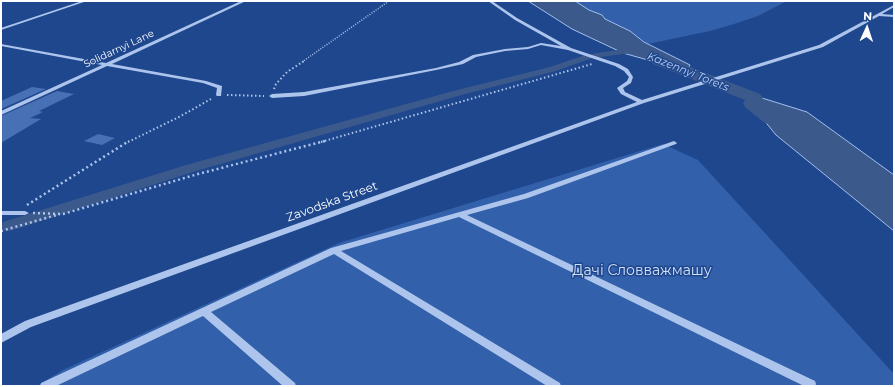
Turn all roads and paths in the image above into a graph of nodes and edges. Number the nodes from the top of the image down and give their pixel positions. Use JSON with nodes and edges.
{"nodes":[{"id":1,"x":86,"y":1,"type":"edge"},
{"id":2,"x":244,"y":1,"type":"edge"},
{"id":3,"x":388,"y":1,"type":"edge"},
{"id":4,"x":490,"y":1,"type":"edge"},
{"id":5,"x":894,"y":6,"type":"edge"},
{"id":6,"x":879,"y":15,"type":"junction"},
{"id":7,"x":894,"y":16,"type":"edge"},
{"id":8,"x":1,"y":29,"type":"edge"},
{"id":9,"x":1,"y":45,"type":"edge"},
{"id":10,"x":570,"y":49,"type":"junction"},
{"id":11,"x":604,"y":61,"type":"junction"},
{"id":12,"x":108,"y":64,"type":"junction"},
{"id":13,"x":219,"y":95,"type":"junction"},
{"id":14,"x":272,"y":96,"type":"junction"},
{"id":15,"x":642,"y":102,"type":"junction"},
{"id":16,"x":1,"y":113,"type":"edge"},
{"id":17,"x":674,"y":143,"type":"dead end"},
{"id":18,"x":1,"y":213,"type":"edge"},
{"id":19,"x":15,"y":213,"type":"junction"},
{"id":20,"x":25,"y":213,"type":"dead end"},
{"id":21,"x":41,"y":213,"type":"dead end"},
{"id":22,"x":63,"y":214,"type":"junction"},
{"id":23,"x":460,"y":215,"type":"junction"},
{"id":24,"x":1,"y":231,"type":"edge"},
{"id":25,"x":334,"y":250,"type":"junction"},
{"id":26,"x":203,"y":311,"type":"junction"},
{"id":27,"x":1,"y":339,"type":"edge"},
{"id":28,"x":811,"y":384,"type":"dead end"},
{"id":29,"x":45,"y":386,"type":"edge"},
{"id":30,"x":291,"y":386,"type":"edge"},
{"id":31,"x":556,"y":386,"type":"edge"}],
"edges":[{"from":1,"to":8,"type":"street"},
{"from":2,"to":12,"type":"street","name":"Solidarnyi Lane"},
{"from":3,"to":14,"type":"path"},
{"from":4,"to":10,"type":"street"},
{"from":5,"to":6,"type":"street"},
{"from":6,"to":7,"type":"street"},
{"from":6,"to":15,"type":"street","name":"Zavodska Street"},
{"from":9,"to":12,"type":"street"},
{"from":10,"to":11,"type":"street"},
{"from":10,"to":14,"type":"street"},
{"from":11,"to":15,"type":"street"},
{"from":11,"to":22,"type":"path"},
{"from":12,"to":13,"type":"street"},
{"from":12,"to":16,"type":"street","name":"Solidarnyi Lane"},
{"from":13,"to":14,"type":"path"},
{"from":13,"to":19,"type":"path"},
{"from":15,"to":27,"type":"street","name":"Zavodska Street"},
{"from":17,"to":23,"type":"street"},
{"from":18,"to":19,"type":"street"},
{"from":19,"to":20,"type":"street"},
{"from":21,"to":22,"type":"path"},
{"from":22,"to":24,"type":"path"},
{"from":23,"to":25,"type":"street"},
{"from":23,"to":28,"type":"street"},
{"from":25,"to":26,"type":"street"},
{"from":25,"to":31,"type":"street"},
{"from":26,"to":29,"type":"street"},
{"from":26,"to":30,"type":"street"}]}
